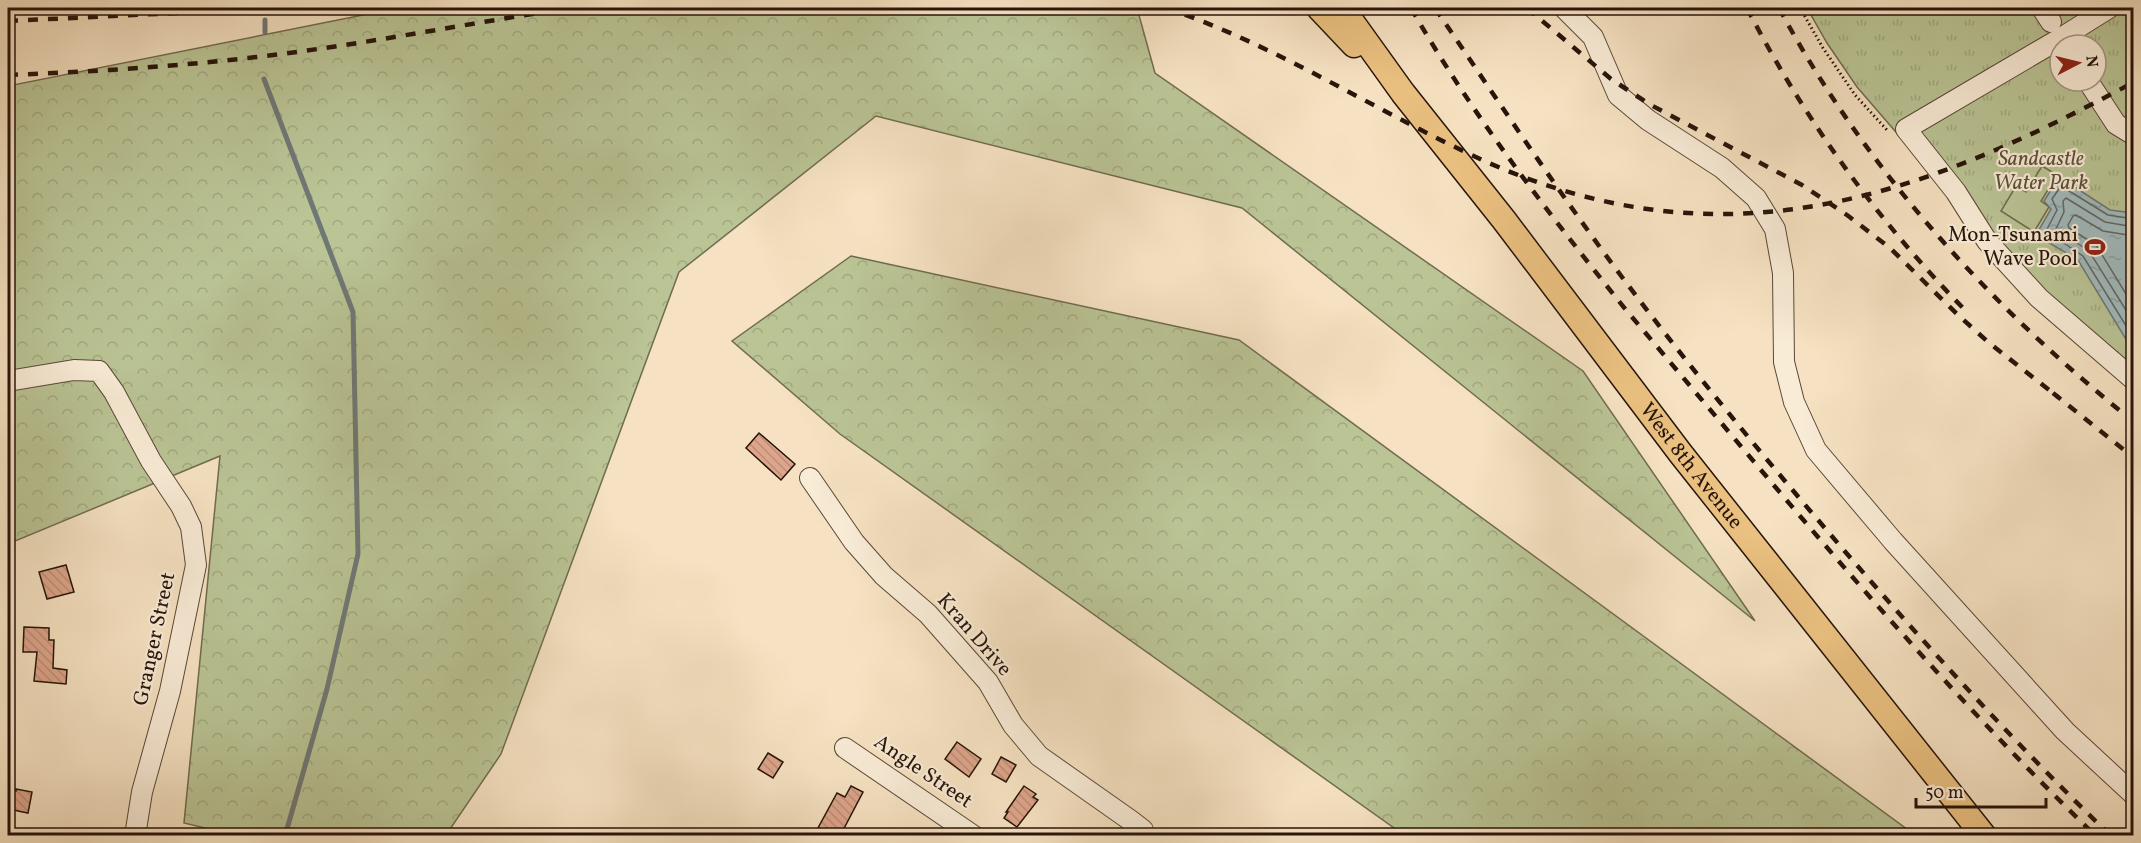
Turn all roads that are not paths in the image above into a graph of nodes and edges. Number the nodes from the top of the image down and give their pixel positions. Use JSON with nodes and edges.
{"nodes":[{"id":1,"x":1318,"y":8,"type":"edge"},
{"id":2,"x":1342,"y":8,"type":"edge"},
{"id":3,"x":1564,"y":8,"type":"edge"},
{"id":4,"x":2109,"y":8,"type":"edge"},
{"id":5,"x":1403,"y":93,"type":"junction"},
{"id":6,"x":2096,"y":93,"type":"edge"},
{"id":7,"x":2133,"y":135,"type":"edge"},
{"id":8,"x":2133,"y":380,"type":"edge"},
{"id":9,"x":8,"y":381,"type":"edge"},
{"id":10,"x":810,"y":478,"type":"dead end"},
{"id":11,"x":845,"y":748,"type":"dead end"},
{"id":12,"x":2133,"y":795,"type":"edge"},
{"id":13,"x":1144,"y":833,"type":"edge"},
{"id":14,"x":135,"y":836,"type":"edge"},
{"id":15,"x":974,"y":836,"type":"edge"},
{"id":16,"x":1984,"y":836,"type":"edge"}],
"edges":[{"from":1,"to":5,"type":"main road"},
{"from":2,"to":5,"type":"main road"},
{"from":3,"to":12,"type":"street"},
{"from":4,"to":8,"type":"street"},
{"from":5,"to":16,"type":"main road","name":"West 8th Avenue"},
{"from":6,"to":7,"type":"street"},
{"from":9,"to":14,"type":"street","name":"Granger Street"},
{"from":10,"to":13,"type":"street","name":"Kran Drive"},
{"from":11,"to":15,"type":"street","name":"Angle Street"}]}
